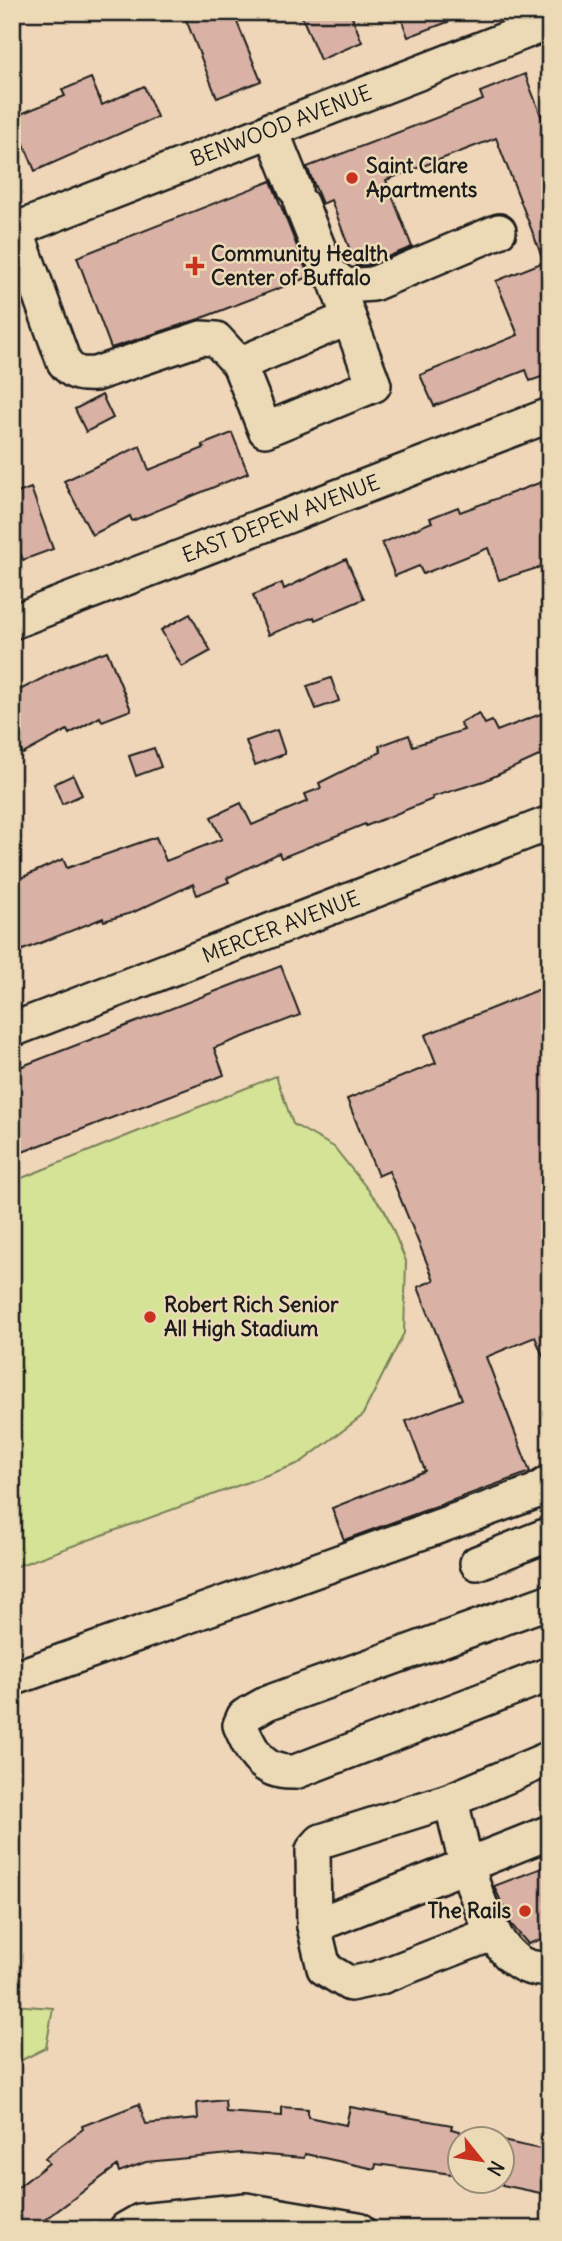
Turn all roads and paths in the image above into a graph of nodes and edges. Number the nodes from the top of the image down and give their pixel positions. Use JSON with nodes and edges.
{"nodes":[{"id":1,"x":550,"y":22,"type":"edge"},
{"id":2,"x":271,"y":129,"type":"junction"},
{"id":3,"x":14,"y":230,"type":"edge"},
{"id":4,"x":499,"y":231,"type":"dead end"},
{"id":5,"x":335,"y":280,"type":"junction"},
{"id":6,"x":349,"y":318,"type":"junction"},
{"id":7,"x":239,"y":364,"type":"junction"},
{"id":8,"x":550,"y":415,"type":"edge"},
{"id":9,"x":12,"y":622,"type":"edge"},
{"id":10,"x":550,"y":824,"type":"edge"},
{"id":11,"x":12,"y":1030,"type":"edge"},
{"id":12,"x":550,"y":1482,"type":"edge"},
{"id":13,"x":550,"y":1534,"type":"edge"},
{"id":14,"x":477,"y":1563,"type":"dead end"},
{"id":15,"x":550,"y":1601,"type":"edge"},
{"id":16,"x":550,"y":1674,"type":"edge"},
{"id":17,"x":12,"y":1679,"type":"edge"},
{"id":18,"x":550,"y":1758,"type":"edge"},
{"id":19,"x":451,"y":1800,"type":"junction"},
{"id":20,"x":550,"y":1832,"type":"edge"},
{"id":21,"x":467,"y":1866,"type":"junction"},
{"id":22,"x":314,"y":1926,"type":"junction"},
{"id":23,"x":494,"y":1933,"type":"junction"},
{"id":24,"x":550,"y":1967,"type":"edge"},
{"id":25,"x":126,"y":2229,"type":"edge"},
{"id":26,"x":358,"y":2229,"type":"edge"}],
"edges":[{"from":1,"to":2,"type":"street","name":"BENWOOD AVENUE"},
{"from":2,"to":3,"type":"street","name":"BENWOOD AVENUE"},
{"from":2,"to":5,"type":"street"},
{"from":3,"to":7,"type":"street"},
{"from":4,"to":5,"type":"street"},
{"from":5,"to":6,"type":"street"},
{"from":6,"to":7,"type":"street"},
{"from":6,"to":7,"type":"street"},
{"from":8,"to":9,"type":"street","name":"EAST DEPEW AVENUE"},
{"from":10,"to":11,"type":"street","name":"MERCER AVENUE"},
{"from":12,"to":17,"type":"street"},
{"from":13,"to":14,"type":"street"},
{"from":15,"to":16,"type":"street"},
{"from":18,"to":19,"type":"street"},
{"from":19,"to":21,"type":"street"},
{"from":19,"to":22,"type":"street"},
{"from":20,"to":21,"type":"street"},
{"from":21,"to":22,"type":"street"},
{"from":21,"to":23,"type":"street"},
{"from":22,"to":23,"type":"street"},
{"from":23,"to":24,"type":"street"},
{"from":25,"to":26,"type":"street"}]}
